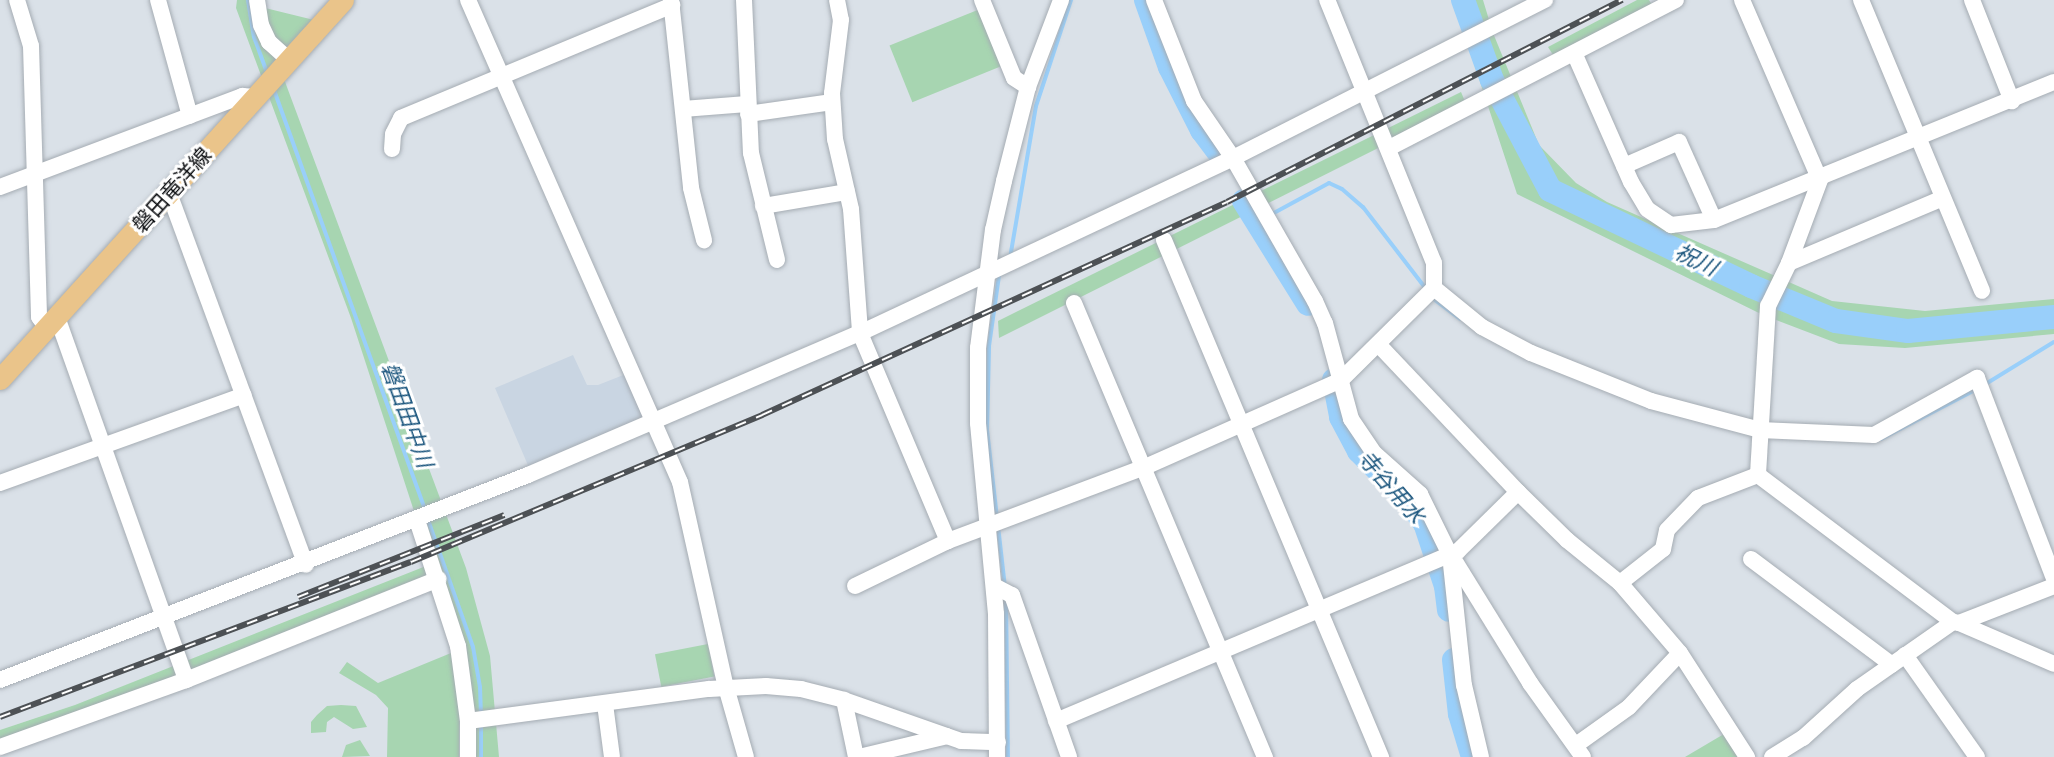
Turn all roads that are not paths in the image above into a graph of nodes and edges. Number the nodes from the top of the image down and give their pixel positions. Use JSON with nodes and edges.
{"nodes":[{"id":1,"x":17,"y":0,"type":"edge"},
{"id":2,"x":158,"y":0,"type":"edge"},
{"id":3,"x":257,"y":0,"type":"edge"},
{"id":4,"x":343,"y":0,"type":"edge"},
{"id":5,"x":468,"y":0,"type":"edge"},
{"id":6,"x":744,"y":0,"type":"edge"},
{"id":7,"x":837,"y":0,"type":"edge"},
{"id":8,"x":982,"y":0,"type":"edge"},
{"id":9,"x":1061,"y":0,"type":"edge"},
{"id":10,"x":1154,"y":0,"type":"edge"},
{"id":11,"x":1327,"y":0,"type":"edge"},
{"id":12,"x":1545,"y":0,"type":"edge"},
{"id":13,"x":1676,"y":0,"type":"edge"},
{"id":14,"x":1742,"y":0,"type":"edge"},
{"id":15,"x":1861,"y":0,"type":"edge"},
{"id":16,"x":1972,"y":0,"type":"edge"},
{"id":17,"x":671,"y":3,"type":"edge"},
{"id":18,"x":1575,"y":55,"type":"junction"},
{"id":19,"x":290,"y":61,"type":"junction"},
{"id":20,"x":500,"y":76,"type":"junction"},
{"id":21,"x":2054,"y":82,"type":"edge"},
{"id":22,"x":1028,"y":87,"type":"junction"},
{"id":23,"x":1365,"y":92,"type":"junction"},
{"id":24,"x":256,"y":97,"type":"junction"},
{"id":25,"x":2012,"y":101,"type":"junction"},
{"id":26,"x":832,"y":102,"type":"junction"},
{"id":27,"x":682,"y":109,"type":"junction"},
{"id":28,"x":748,"y":109,"type":"junction"},
{"id":29,"x":190,"y":116,"type":"junction"},
{"id":30,"x":1920,"y":139,"type":"junction"},
{"id":31,"x":1389,"y":148,"type":"junction"},
{"id":32,"x":392,"y":149,"type":"dead end"},
{"id":33,"x":1233,"y":158,"type":"junction"},
{"id":34,"x":1624,"y":166,"type":"junction"},
{"id":35,"x":35,"y":173,"type":"junction"},
{"id":36,"x":1820,"y":180,"type":"junction"},
{"id":37,"x":0,"y":187,"type":"edge"},
{"id":38,"x":847,"y":192,"type":"junction"},
{"id":39,"x":169,"y":193,"type":"junction"},
{"id":40,"x":1943,"y":198,"type":"junction"},
{"id":41,"x":763,"y":206,"type":"junction"},
{"id":42,"x":1714,"y":220,"type":"junction"},
{"id":43,"x":704,"y":240,"type":"dead end"},
{"id":44,"x":1164,"y":240,"type":"dead end"},
{"id":45,"x":777,"y":260,"type":"dead end"},
{"id":46,"x":1789,"y":263,"type":"junction"},
{"id":47,"x":986,"y":276,"type":"junction"},
{"id":48,"x":1434,"y":288,"type":"junction"},
{"id":49,"x":1982,"y":291,"type":"dead end"},
{"id":50,"x":1074,"y":303,"type":"dead end"},
{"id":51,"x":52,"y":322,"type":"junction"},
{"id":52,"x":860,"y":333,"type":"junction"},
{"id":53,"x":1378,"y":344,"type":"junction"},
{"id":54,"x":0,"y":379,"type":"edge"},
{"id":55,"x":1341,"y":380,"type":"junction"},
{"id":56,"x":244,"y":395,"type":"junction"},
{"id":57,"x":653,"y":421,"type":"junction"},
{"id":58,"x":1240,"y":423,"type":"junction"},
{"id":59,"x":1761,"y":430,"type":"junction"},
{"id":60,"x":104,"y":446,"type":"junction"},
{"id":61,"x":1145,"y":467,"type":"junction"},
{"id":62,"x":1758,"y":475,"type":"junction"},
{"id":63,"x":0,"y":483,"type":"edge"},
{"id":64,"x":1518,"y":492,"type":"junction"},
{"id":65,"x":417,"y":520,"type":"junction"},
{"id":66,"x":989,"y":526,"type":"junction"},
{"id":67,"x":948,"y":541,"type":"junction"},
{"id":68,"x":1450,"y":555,"type":"junction"},
{"id":69,"x":1750,"y":559,"type":"dead end"},
{"id":70,"x":306,"y":565,"type":"junction"},
{"id":71,"x":439,"y":579,"type":"junction"},
{"id":72,"x":2054,"y":579,"type":"edge"},
{"id":73,"x":1620,"y":583,"type":"junction"},
{"id":74,"x":855,"y":586,"type":"dead end"},
{"id":75,"x":994,"y":586,"type":"junction"},
{"id":76,"x":2054,"y":586,"type":"edge"},
{"id":77,"x":1320,"y":611,"type":"junction"},
{"id":78,"x":166,"y":618,"type":"junction"},
{"id":79,"x":1956,"y":623,"type":"junction"},
{"id":80,"x":1221,"y":651,"type":"junction"},
{"id":81,"x":1680,"y":653,"type":"junction"},
{"id":82,"x":1898,"y":660,"type":"junction"},
{"id":83,"x":2054,"y":664,"type":"edge"},
{"id":84,"x":0,"y":680,"type":"edge"},
{"id":85,"x":186,"y":680,"type":"junction"},
{"id":86,"x":726,"y":687,"type":"junction"},
{"id":87,"x":844,"y":700,"type":"junction"},
{"id":88,"x":605,"y":705,"type":"junction"},
{"id":89,"x":468,"y":721,"type":"junction"},
{"id":90,"x":1056,"y":721,"type":"junction"},
{"id":91,"x":947,"y":736,"type":"junction"},
{"id":92,"x":0,"y":747,"type":"edge"},
{"id":93,"x":997,"y":750,"type":"edge"},
{"id":94,"x":1579,"y":751,"type":"edge"},
{"id":95,"x":468,"y":757,"type":"edge"},
{"id":96,"x":612,"y":757,"type":"edge"},
{"id":97,"x":746,"y":757,"type":"edge"},
{"id":98,"x":857,"y":757,"type":"edge"},
{"id":99,"x":1069,"y":757,"type":"edge"},
{"id":100,"x":1265,"y":757,"type":"edge"},
{"id":101,"x":1381,"y":757,"type":"edge"},
{"id":102,"x":1480,"y":757,"type":"edge"},
{"id":103,"x":1747,"y":757,"type":"edge"},
{"id":104,"x":1772,"y":757,"type":"edge"},
{"id":105,"x":1977,"y":757,"type":"edge"}],
"edges":[{"from":1,"to":35,"type":"street"},
{"from":2,"to":29,"type":"street"},
{"from":3,"to":19,"type":"street"},
{"from":4,"to":19,"type":"main road","name":"磐田竜洋線"},
{"from":5,"to":20,"type":"street"},
{"from":6,"to":28,"type":"street"},
{"from":7,"to":26,"type":"street"},
{"from":8,"to":22,"type":"street"},
{"from":9,"to":22,"type":"street"},
{"from":10,"to":33,"type":"street"},
{"from":11,"to":23,"type":"street"},
{"from":12,"to":23,"type":"street"},
{"from":13,"to":18,"type":"street"},
{"from":14,"to":36,"type":"street"},
{"from":15,"to":30,"type":"street"},
{"from":16,"to":25,"type":"street"},
{"from":17,"to":20,"type":"street"},
{"from":17,"to":27,"type":"street"},
{"from":18,"to":31,"type":"street"},
{"from":18,"to":34,"type":"street"},
{"from":19,"to":24,"type":"main road","name":"磐田竜洋線"},
{"from":20,"to":32,"type":"street"},
{"from":20,"to":57,"type":"street"},
{"from":21,"to":25,"type":"street"},
{"from":22,"to":47,"type":"street"},
{"from":23,"to":31,"type":"street"},
{"from":23,"to":33,"type":"street"},
{"from":24,"to":29,"type":"street"},
{"from":24,"to":39,"type":"main road","name":"磐田竜洋線"},
{"from":25,"to":30,"type":"street"},
{"from":26,"to":28,"type":"street"},
{"from":26,"to":38,"type":"street"},
{"from":27,"to":28,"type":"street"},
{"from":27,"to":43,"type":"street"},
{"from":28,"to":41,"type":"street"},
{"from":29,"to":35,"type":"street"},
{"from":30,"to":36,"type":"street"},
{"from":30,"to":40,"type":"street"},
{"from":31,"to":48,"type":"street"},
{"from":33,"to":47,"type":"street"},
{"from":33,"to":55,"type":"street"},
{"from":34,"to":42,"type":"street"},
{"from":34,"to":42,"type":"street"},
{"from":35,"to":37,"type":"street"},
{"from":35,"to":51,"type":"street"},
{"from":36,"to":42,"type":"street"},
{"from":36,"to":46,"type":"street"},
{"from":38,"to":41,"type":"street"},
{"from":38,"to":52,"type":"street"},
{"from":39,"to":51,"type":"main road","name":"磐田竜洋線"},
{"from":39,"to":56,"type":"street"},
{"from":40,"to":46,"type":"street"},
{"from":40,"to":49,"type":"street"},
{"from":41,"to":45,"type":"street"},
{"from":44,"to":58,"type":"street"},
{"from":46,"to":59,"type":"street"},
{"from":47,"to":52,"type":"street"},
{"from":47,"to":66,"type":"street"},
{"from":48,"to":53,"type":"street"},
{"from":48,"to":59,"type":"street"},
{"from":50,"to":61,"type":"street"},
{"from":51,"to":54,"type":"main road","name":"磐田竜洋線"},
{"from":51,"to":60,"type":"street"},
{"from":52,"to":57,"type":"street"},
{"from":52,"to":67,"type":"street"},
{"from":53,"to":55,"type":"street"},
{"from":53,"to":64,"type":"street"},
{"from":55,"to":58,"type":"street"},
{"from":55,"to":68,"type":"street"},
{"from":56,"to":60,"type":"street"},
{"from":56,"to":70,"type":"street"},
{"from":57,"to":65,"type":"street"},
{"from":57,"to":86,"type":"street"},
{"from":58,"to":61,"type":"street"},
{"from":58,"to":77,"type":"street"},
{"from":59,"to":62,"type":"street"},
{"from":59,"to":72,"type":"street"},
{"from":60,"to":63,"type":"street"},
{"from":60,"to":78,"type":"street"},
{"from":61,"to":66,"type":"street"},
{"from":61,"to":80,"type":"street"},
{"from":62,"to":73,"type":"street"},
{"from":62,"to":79,"type":"street"},
{"from":64,"to":68,"type":"street"},
{"from":64,"to":73,"type":"street"},
{"from":65,"to":70,"type":"street"},
{"from":65,"to":71,"type":"street"},
{"from":66,"to":67,"type":"street"},
{"from":66,"to":75,"type":"street"},
{"from":67,"to":74,"type":"street"},
{"from":68,"to":77,"type":"street"},
{"from":68,"to":94,"type":"street"},
{"from":68,"to":102,"type":"street"},
{"from":69,"to":82,"type":"street"},
{"from":70,"to":78,"type":"street"},
{"from":71,"to":85,"type":"street"},
{"from":71,"to":89,"type":"street"},
{"from":73,"to":81,"type":"street"},
{"from":75,"to":90,"type":"street"},
{"from":75,"to":93,"type":"street"},
{"from":76,"to":79,"type":"street"},
{"from":77,"to":80,"type":"street"},
{"from":77,"to":101,"type":"street"},
{"from":78,"to":84,"type":"street"},
{"from":78,"to":85,"type":"street"},
{"from":79,"to":82,"type":"street"},
{"from":79,"to":83,"type":"street"},
{"from":80,"to":90,"type":"street"},
{"from":80,"to":100,"type":"street"},
{"from":81,"to":94,"type":"street"},
{"from":81,"to":103,"type":"street"},
{"from":82,"to":104,"type":"street"},
{"from":82,"to":105,"type":"street"},
{"from":85,"to":92,"type":"street"},
{"from":86,"to":87,"type":"street"},
{"from":86,"to":88,"type":"street"},
{"from":86,"to":97,"type":"street"},
{"from":87,"to":91,"type":"street"},
{"from":87,"to":98,"type":"street"},
{"from":88,"to":89,"type":"street"},
{"from":88,"to":96,"type":"street"},
{"from":89,"to":95,"type":"street"},
{"from":90,"to":99,"type":"street"},
{"from":91,"to":93,"type":"street"},
{"from":91,"to":98,"type":"street"}]}
